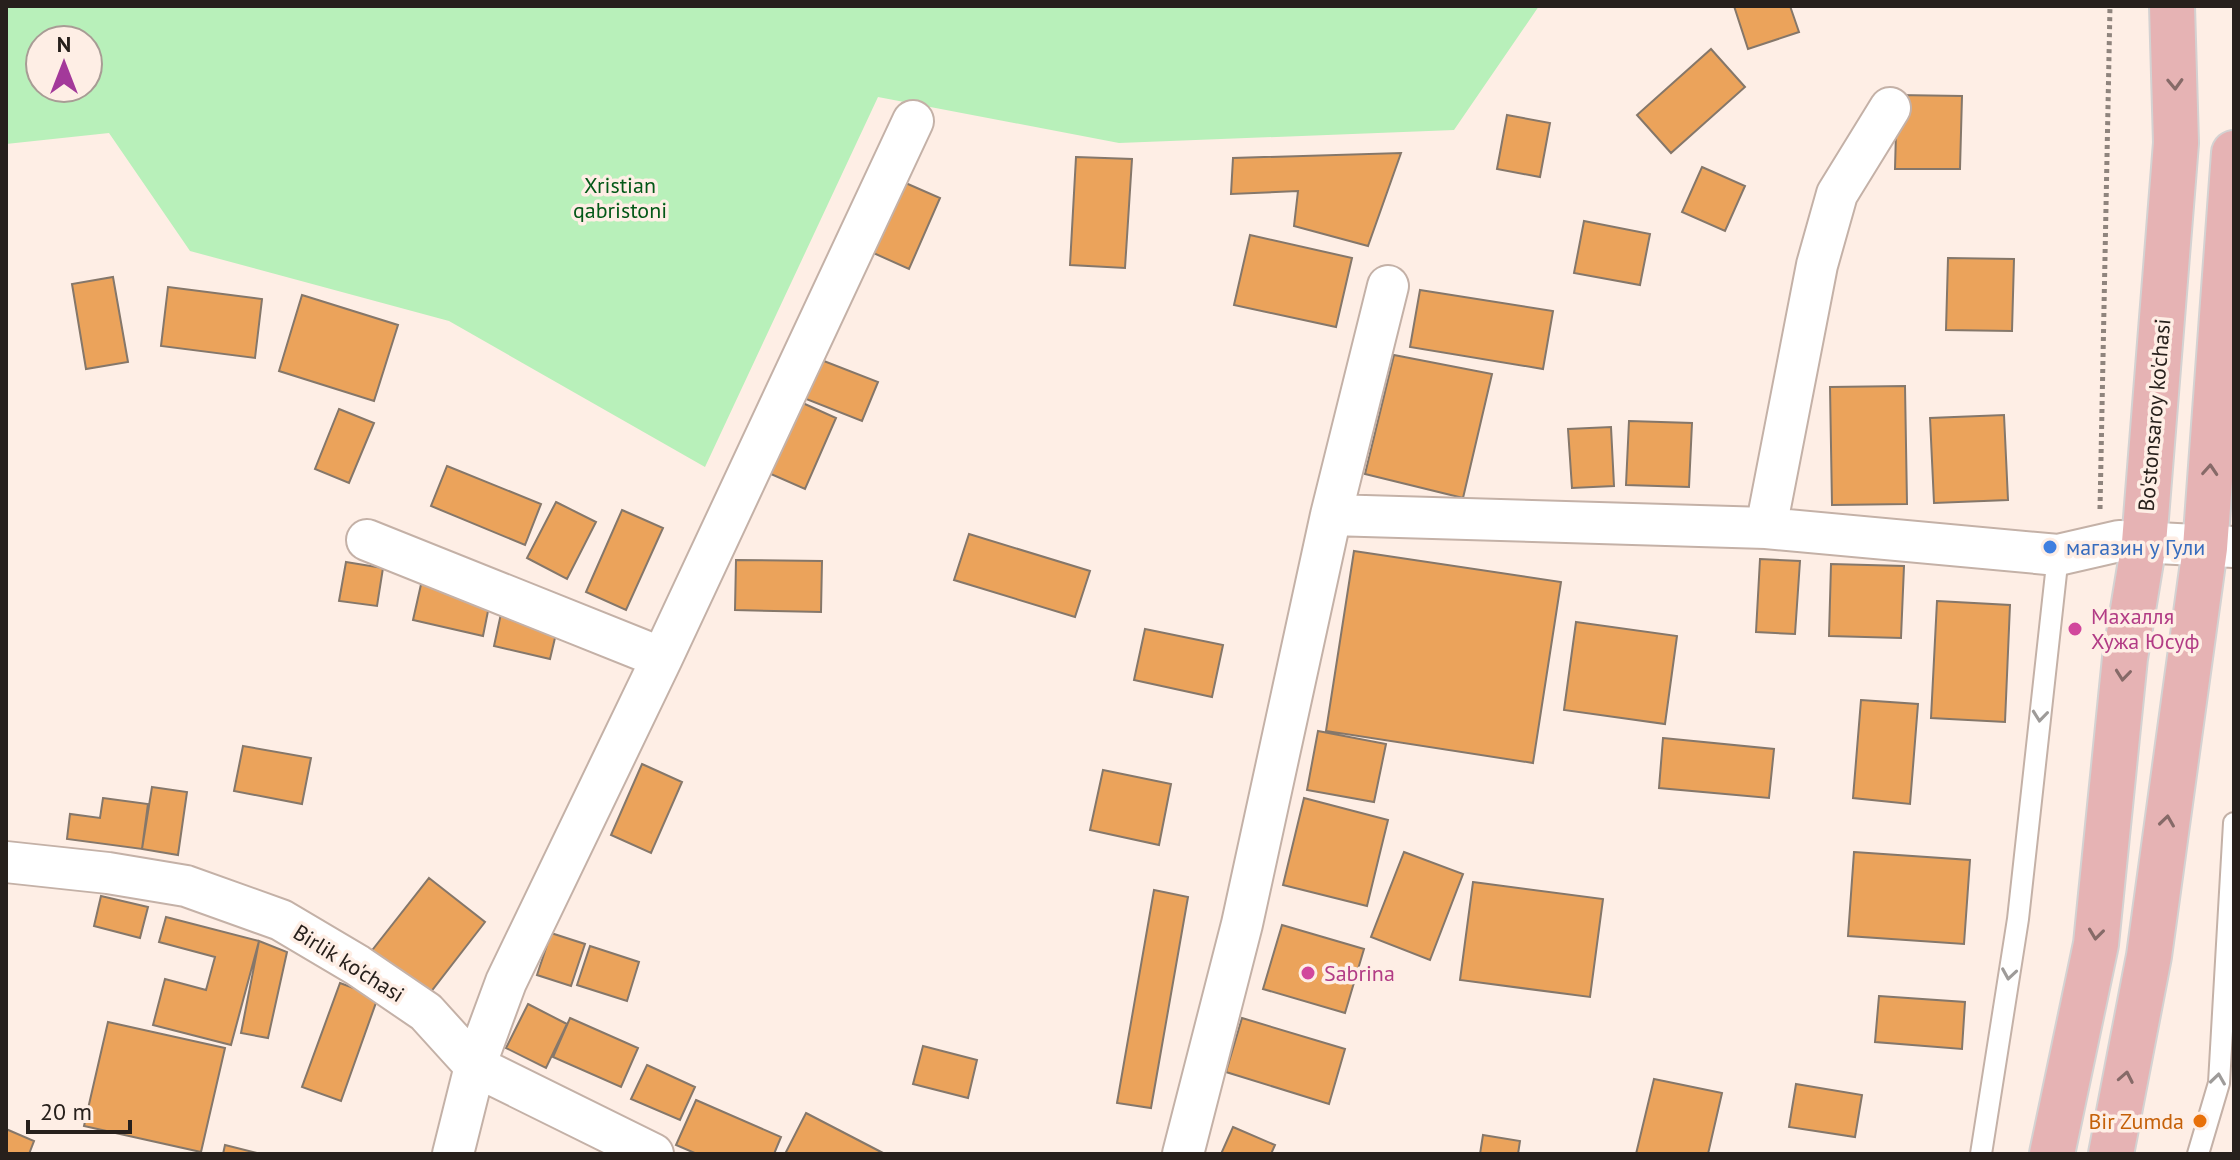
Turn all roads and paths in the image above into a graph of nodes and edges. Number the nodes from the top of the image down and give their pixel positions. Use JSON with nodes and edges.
{"nodes":[{"id":1,"x":2110,"y":6,"type":"edge"},
{"id":2,"x":2172,"y":6,"type":"edge"},
{"id":3,"x":1890,"y":108,"type":"dead end"},
{"id":4,"x":913,"y":121,"type":"dead end"},
{"id":5,"x":2234,"y":153,"type":"edge"},
{"id":6,"x":1388,"y":286,"type":"dead end"},
{"id":7,"x":1331,"y":515,"type":"junction"},
{"id":8,"x":1766,"y":528,"type":"junction"},
{"id":9,"x":367,"y":540,"type":"dead end"},
{"id":10,"x":2144,"y":543,"type":"junction"},
{"id":11,"x":2099,"y":546,"type":"junction"},
{"id":12,"x":2219,"y":547,"type":"edge"},
{"id":13,"x":2058,"y":555,"type":"junction"},
{"id":14,"x":662,"y":658,"type":"junction"},
{"id":15,"x":2234,"y":823,"type":"edge"},
{"id":16,"x":6,"y":862,"type":"edge"},
{"id":17,"x":475,"y":1066,"type":"junction"},
{"id":18,"x":453,"y":1154,"type":"edge"},
{"id":19,"x":653,"y":1154,"type":"edge"},
{"id":20,"x":1183,"y":1154,"type":"edge"},
{"id":21,"x":1981,"y":1154,"type":"edge"},
{"id":22,"x":2052,"y":1154,"type":"edge"},
{"id":23,"x":2111,"y":1154,"type":"edge"},
{"id":24,"x":2198,"y":1154,"type":"edge"}],
"edges":[{"from":1,"to":11,"type":"path"},
{"from":2,"to":10,"type":"main road","name":"Bo'stonsaroy ko'chasi","one_way":true},
{"from":3,"to":8,"type":"street"},
{"from":4,"to":14,"type":"street"},
{"from":12,"to":5,"type":"main road","one_way":true},
{"from":6,"to":7,"type":"street"},
{"from":7,"to":8,"type":"street"},
{"from":7,"to":20,"type":"street"},
{"from":8,"to":13,"type":"street"},
{"from":9,"to":14,"type":"street"},
{"from":10,"to":11,"type":"street"},
{"from":10,"to":12,"type":"street"},
{"from":10,"to":22,"type":"main road","name":"Bo'stonsaroy ko'chasi","one_way":true},
{"from":11,"to":13,"type":"street"},
{"from":23,"to":12,"type":"main road","one_way":true},
{"from":13,"to":21,"type":"lane","one_way":true},
{"from":14,"to":17,"type":"street"},
{"from":24,"to":15,"type":"lane","one_way":true},
{"from":16,"to":17,"type":"street","name":"Birlik ko'chasi"},
{"from":17,"to":18,"type":"street"},
{"from":17,"to":19,"type":"street","name":"Birlik ko'chasi"}]}
